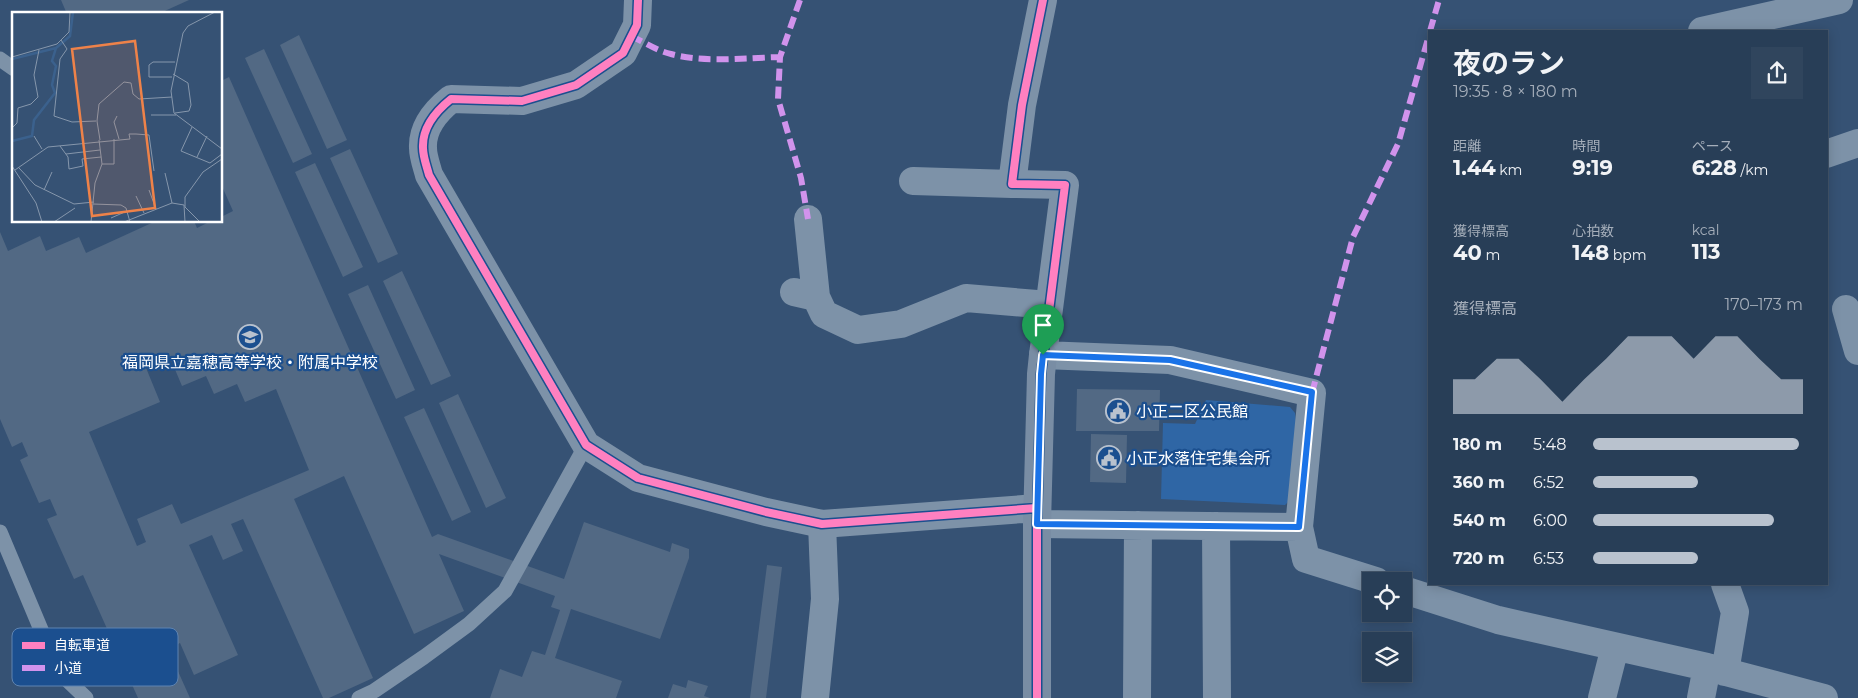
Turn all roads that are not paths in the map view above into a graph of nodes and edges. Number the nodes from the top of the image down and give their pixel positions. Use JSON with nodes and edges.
{"nodes":[{"id":1,"x":638,"y":0,"type":"edge"},
{"id":2,"x":1043,"y":0,"type":"edge"},
{"id":3,"x":1839,"y":0,"type":"edge"},
{"id":4,"x":1706,"y":30,"type":"edge"},
{"id":5,"x":0,"y":59,"type":"edge"},
{"id":6,"x":12,"y":68,"type":"edge"},
{"id":7,"x":1858,"y":143,"type":"edge"},
{"id":8,"x":1828,"y":153,"type":"edge"},
{"id":9,"x":913,"y":181,"type":"dead end"},
{"id":10,"x":1012,"y":184,"type":"junction"},
{"id":11,"x":808,"y":219,"type":"dead end"},
{"id":12,"x":1049,"y":305,"type":"junction"},
{"id":13,"x":1843,"y":310,"type":"edge"},
{"id":14,"x":1858,"y":351,"type":"edge"},
{"id":15,"x":1043,"y":355,"type":"junction"},
{"id":16,"x":586,"y":445,"type":"junction"},
{"id":17,"x":1037,"y":516,"type":"junction"},
{"id":18,"x":822,"y":524,"type":"junction"},
{"id":19,"x":1138,"y":525,"type":"junction"},
{"id":20,"x":1216,"y":526,"type":"junction"},
{"id":21,"x":1299,"y":527,"type":"junction"},
{"id":22,"x":0,"y":532,"type":"edge"},
{"id":23,"x":1362,"y":577,"type":"edge"},
{"id":24,"x":1725,"y":585,"type":"edge"},
{"id":25,"x":1412,"y":593,"type":"edge"},
{"id":26,"x":40,"y":628,"type":"edge"},
{"id":27,"x":1615,"y":646,"type":"junction"},
{"id":28,"x":1716,"y":670,"type":"junction"},
{"id":29,"x":73,"y":686,"type":"edge"},
{"id":30,"x":86,"y":698,"type":"edge"},
{"id":31,"x":359,"y":698,"type":"edge"},
{"id":32,"x":815,"y":698,"type":"edge"},
{"id":33,"x":1036,"y":698,"type":"edge"},
{"id":34,"x":1138,"y":698,"type":"edge"},
{"id":35,"x":1217,"y":698,"type":"edge"},
{"id":36,"x":1602,"y":698,"type":"edge"},
{"id":37,"x":1701,"y":698,"type":"edge"},
{"id":38,"x":1824,"y":698,"type":"edge"}],
"edges":[{"from":1,"to":16,"type":"street"},
{"from":2,"to":10,"type":"street"},
{"from":3,"to":4,"type":"street"},
{"from":5,"to":6,"type":"lane"},
{"from":7,"to":8,"type":"street"},
{"from":9,"to":10,"type":"street"},
{"from":10,"to":12,"type":"street"},
{"from":11,"to":12,"type":"street"},
{"from":12,"to":15,"type":"street"},
{"from":13,"to":14,"type":"street"},
{"from":15,"to":17,"type":"street"},
{"from":15,"to":21,"type":"street"},
{"from":16,"to":18,"type":"street"},
{"from":16,"to":31,"type":"lane"},
{"from":17,"to":18,"type":"street"},
{"from":17,"to":19,"type":"street"},
{"from":17,"to":33,"type":"street"},
{"from":18,"to":32,"type":"street"},
{"from":19,"to":20,"type":"street"},
{"from":19,"to":34,"type":"street"},
{"from":20,"to":21,"type":"street"},
{"from":20,"to":35,"type":"street"},
{"from":21,"to":23,"type":"street"},
{"from":22,"to":26,"type":"lane"},
{"from":24,"to":28,"type":"street"},
{"from":25,"to":27,"type":"street"},
{"from":27,"to":28,"type":"street"},
{"from":27,"to":36,"type":"street"},
{"from":28,"to":37,"type":"street"},
{"from":28,"to":38,"type":"street"},
{"from":29,"to":30,"type":"lane"}]}
